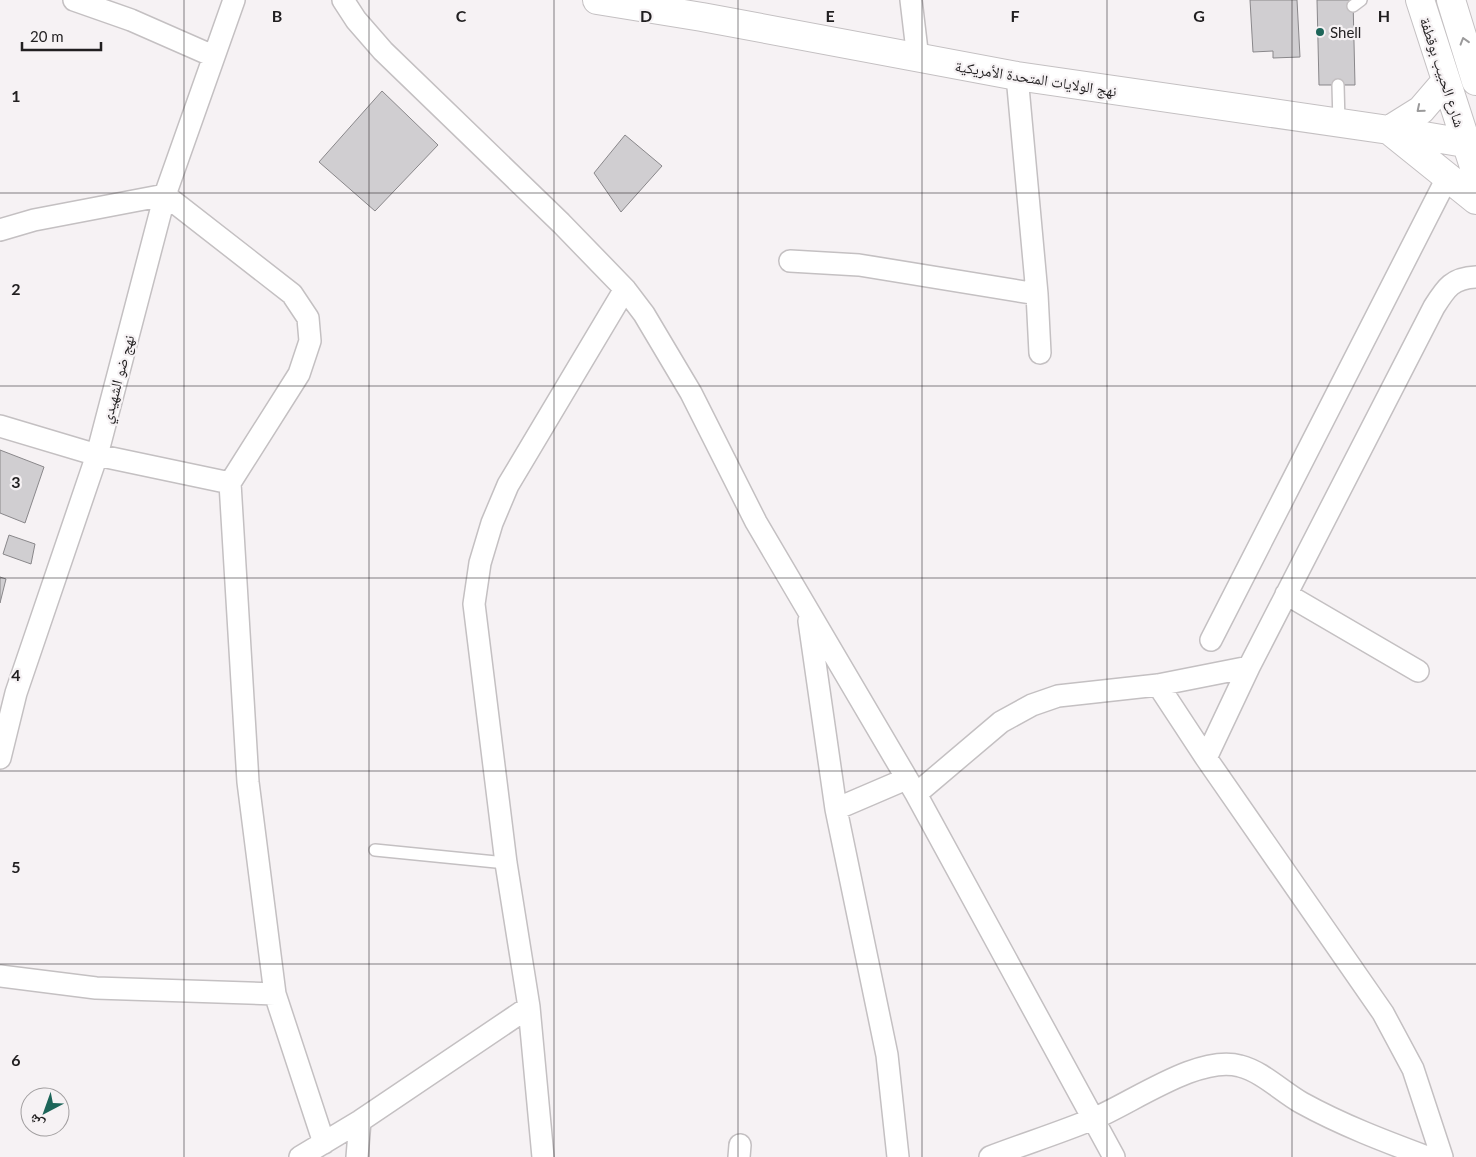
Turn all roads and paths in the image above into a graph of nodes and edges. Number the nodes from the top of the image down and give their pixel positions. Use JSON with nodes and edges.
{"nodes":[{"id":1,"x":74,"y":0,"type":"edge"},
{"id":2,"x":234,"y":0,"type":"edge"},
{"id":3,"x":343,"y":0,"type":"edge"},
{"id":4,"x":597,"y":0,"type":"edge"},
{"id":5,"x":911,"y":0,"type":"edge"},
{"id":6,"x":1420,"y":0,"type":"edge"},
{"id":7,"x":1451,"y":0,"type":"edge"},
{"id":8,"x":213,"y":56,"type":"junction"},
{"id":9,"x":918,"y":59,"type":"junction"},
{"id":10,"x":1017,"y":76,"type":"junction"},
{"id":11,"x":1476,"y":81,"type":"edge"},
{"id":12,"x":1445,"y":82,"type":"junction"},
{"id":13,"x":1338,"y":85,"type":"dead end"},
{"id":14,"x":1339,"y":123,"type":"junction"},
{"id":15,"x":1389,"y":130,"type":"junction"},
{"id":16,"x":1471,"y":145,"type":"edge"},
{"id":17,"x":1476,"y":173,"type":"edge"},
{"id":18,"x":1448,"y":176,"type":"junction"},
{"id":19,"x":165,"y":195,"type":"junction"},
{"id":20,"x":1476,"y":200,"type":"edge"},
{"id":21,"x":0,"y":230,"type":"edge"},
{"id":22,"x":790,"y":261,"type":"dead end"},
{"id":23,"x":1476,"y":277,"type":"edge"},
{"id":24,"x":625,"y":290,"type":"junction"},
{"id":25,"x":1037,"y":294,"type":"junction"},
{"id":26,"x":1040,"y":353,"type":"dead end"},
{"id":27,"x":0,"y":426,"type":"edge"},
{"id":28,"x":97,"y":455,"type":"junction"},
{"id":29,"x":230,"y":483,"type":"junction"},
{"id":30,"x":1286,"y":594,"type":"junction"},
{"id":31,"x":807,"y":611,"type":"junction"},
{"id":32,"x":1211,"y":640,"type":"dead end"},
{"id":33,"x":1249,"y":667,"type":"junction"},
{"id":34,"x":1418,"y":671,"type":"dead end"},
{"id":35,"x":1158,"y":685,"type":"junction"},
{"id":36,"x":8,"y":690,"type":"edge"},
{"id":37,"x":0,"y":758,"type":"edge"},
{"id":38,"x":1206,"y":758,"type":"junction"},
{"id":39,"x":911,"y":786,"type":"junction"},
{"id":40,"x":836,"y":809,"type":"junction"},
{"id":41,"x":375,"y":850,"type":"dead end"},
{"id":42,"x":506,"y":863,"type":"junction"},
{"id":43,"x":0,"y":976,"type":"edge"},
{"id":44,"x":275,"y":994,"type":"junction"},
{"id":45,"x":529,"y":1007,"type":"junction"},
{"id":46,"x":1094,"y":1119,"type":"junction"},
{"id":47,"x":360,"y":1121,"type":"junction"},
{"id":48,"x":324,"y":1143,"type":"junction"},
{"id":49,"x":300,"y":1157,"type":"edge"},
{"id":50,"x":357,"y":1157,"type":"edge"},
{"id":51,"x":543,"y":1157,"type":"edge"},
{"id":52,"x":898,"y":1157,"type":"edge"},
{"id":53,"x":990,"y":1157,"type":"edge"},
{"id":54,"x":1114,"y":1157,"type":"edge"},
{"id":55,"x":1427,"y":1157,"type":"edge"},
{"id":56,"x":1442,"y":1157,"type":"edge"}],
"edges":[{"from":1,"to":8,"type":"street"},
{"from":2,"to":8,"type":"street","name":"نهج ضو الشهيدي"},
{"from":3,"to":24,"type":"street"},
{"from":4,"to":9,"type":"street","name":"نهج الولايات المتحدة الأمريكية"},
{"from":5,"to":9,"type":"street"},
{"from":6,"to":12,"type":"street","name":"شارع الحبيب بوقطفة"},
{"from":11,"to":7,"type":"street","name":"شارع الحبيب بوقطفة","one_way":true},
{"from":8,"to":19,"type":"street","name":"نهج ضو الشهيدي"},
{"from":9,"to":10,"type":"street","name":"نهج الولايات المتحدة الأمريكية"},
{"from":10,"to":14,"type":"street","name":"نهج الولايات المتحدة الأمريكية"},
{"from":10,"to":25,"type":"street"},
{"from":12,"to":15,"type":"street","one_way":true},
{"from":12,"to":16,"type":"street","name":"شارع الحبيب بوقطفة"},
{"from":13,"to":14,"type":"lane"},
{"from":14,"to":15,"type":"street","name":"نهج الولايات المتحدة الأمريكية"},
{"from":15,"to":16,"type":"street","name":"نهج الولايات المتحدة الأمريكية"},
{"from":15,"to":18,"type":"street"},
{"from":16,"to":17,"type":"street","name":"شارع الحبيب بوقطفة"},
{"from":18,"to":20,"type":"street"},
{"from":18,"to":32,"type":"street"},
{"from":19,"to":21,"type":"street"},
{"from":19,"to":28,"type":"street","name":"نهج ضو الشهيدي"},
{"from":19,"to":29,"type":"street"},
{"from":22,"to":25,"type":"street"},
{"from":23,"to":30,"type":"street"},
{"from":24,"to":31,"type":"street"},
{"from":24,"to":42,"type":"street"},
{"from":25,"to":26,"type":"street"},
{"from":27,"to":28,"type":"street"},
{"from":28,"to":29,"type":"street"},
{"from":28,"to":36,"type":"street","name":"نهج ضو الشهيدي"},
{"from":29,"to":44,"type":"street"},
{"from":30,"to":33,"type":"street"},
{"from":30,"to":34,"type":"street"},
{"from":31,"to":39,"type":"street"},
{"from":31,"to":40,"type":"street"},
{"from":33,"to":35,"type":"street"},
{"from":33,"to":38,"type":"street"},
{"from":35,"to":38,"type":"street"},
{"from":35,"to":39,"type":"street"},
{"from":36,"to":37,"type":"street","name":"نهج ضو الشهيدي"},
{"from":38,"to":56,"type":"street"},
{"from":39,"to":40,"type":"street"},
{"from":39,"to":46,"type":"street"},
{"from":40,"to":52,"type":"street"},
{"from":41,"to":42,"type":"lane"},
{"from":42,"to":45,"type":"street"},
{"from":43,"to":44,"type":"street"},
{"from":44,"to":48,"type":"street"},
{"from":45,"to":47,"type":"street"},
{"from":45,"to":51,"type":"street"},
{"from":46,"to":53,"type":"street"},
{"from":46,"to":54,"type":"street"},
{"from":46,"to":55,"type":"street"},
{"from":47,"to":48,"type":"street"},
{"from":47,"to":50,"type":"street"},
{"from":48,"to":49,"type":"street"}]}
